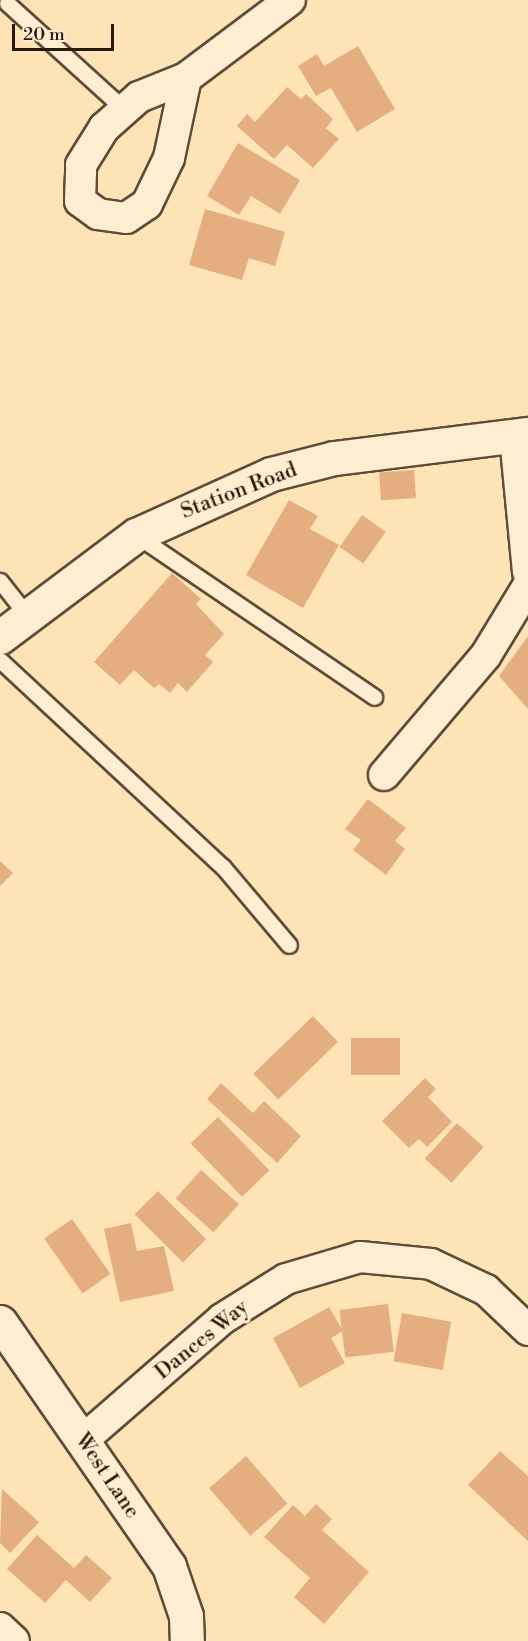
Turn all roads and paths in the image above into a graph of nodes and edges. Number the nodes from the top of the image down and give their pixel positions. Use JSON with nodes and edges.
{"nodes":[{"id":1,"x":290,"y":0,"type":"edge"},
{"id":2,"x":7,"y":3,"type":"dead end"},
{"id":3,"x":186,"y":78,"type":"junction"},
{"id":4,"x":125,"y":110,"type":"junction"},
{"id":5,"x":524,"y":443,"type":"edge"},
{"id":6,"x":136,"y":535,"type":"junction"},
{"id":7,"x":528,"y":573,"type":"edge"},
{"id":8,"x":0,"y":580,"type":"edge"},
{"id":9,"x":528,"y":586,"type":"edge"},
{"id":10,"x":26,"y":614,"type":"junction"},
{"id":11,"x":0,"y":637,"type":"edge"},
{"id":12,"x":0,"y":660,"type":"edge"},
{"id":13,"x":374,"y":697,"type":"dead end"},
{"id":14,"x":384,"y":775,"type":"dead end"},
{"id":15,"x":288,"y":945,"type":"dead end"},
{"id":16,"x":0,"y":1322,"type":"edge"},
{"id":17,"x":528,"y":1330,"type":"edge"},
{"id":18,"x":83,"y":1440,"type":"junction"},
{"id":19,"x":0,"y":1628,"type":"edge"},
{"id":20,"x":14,"y":1641,"type":"edge"},
{"id":21,"x":187,"y":1641,"type":"edge"}],
"edges":[{"from":1,"to":3,"type":"street"},
{"from":2,"to":4,"type":"lane"},
{"from":3,"to":4,"type":"street"},
{"from":3,"to":4,"type":"street"},
{"from":5,"to":6,"type":"street","name":"Station Road"},
{"from":5,"to":7,"type":"street","name":"Station Road"},
{"from":6,"to":10,"type":"street","name":"Station Road"},
{"from":6,"to":13,"type":"lane"},
{"from":8,"to":10,"type":"lane"},
{"from":9,"to":14,"type":"street"},
{"from":10,"to":11,"type":"street","name":"Station Road"},
{"from":12,"to":15,"type":"lane"},
{"from":16,"to":18,"type":"street","name":"West Lane"},
{"from":17,"to":18,"type":"street","name":"Dances Way"},
{"from":18,"to":21,"type":"street","name":"West Lane"},
{"from":19,"to":20,"type":"street"}]}
